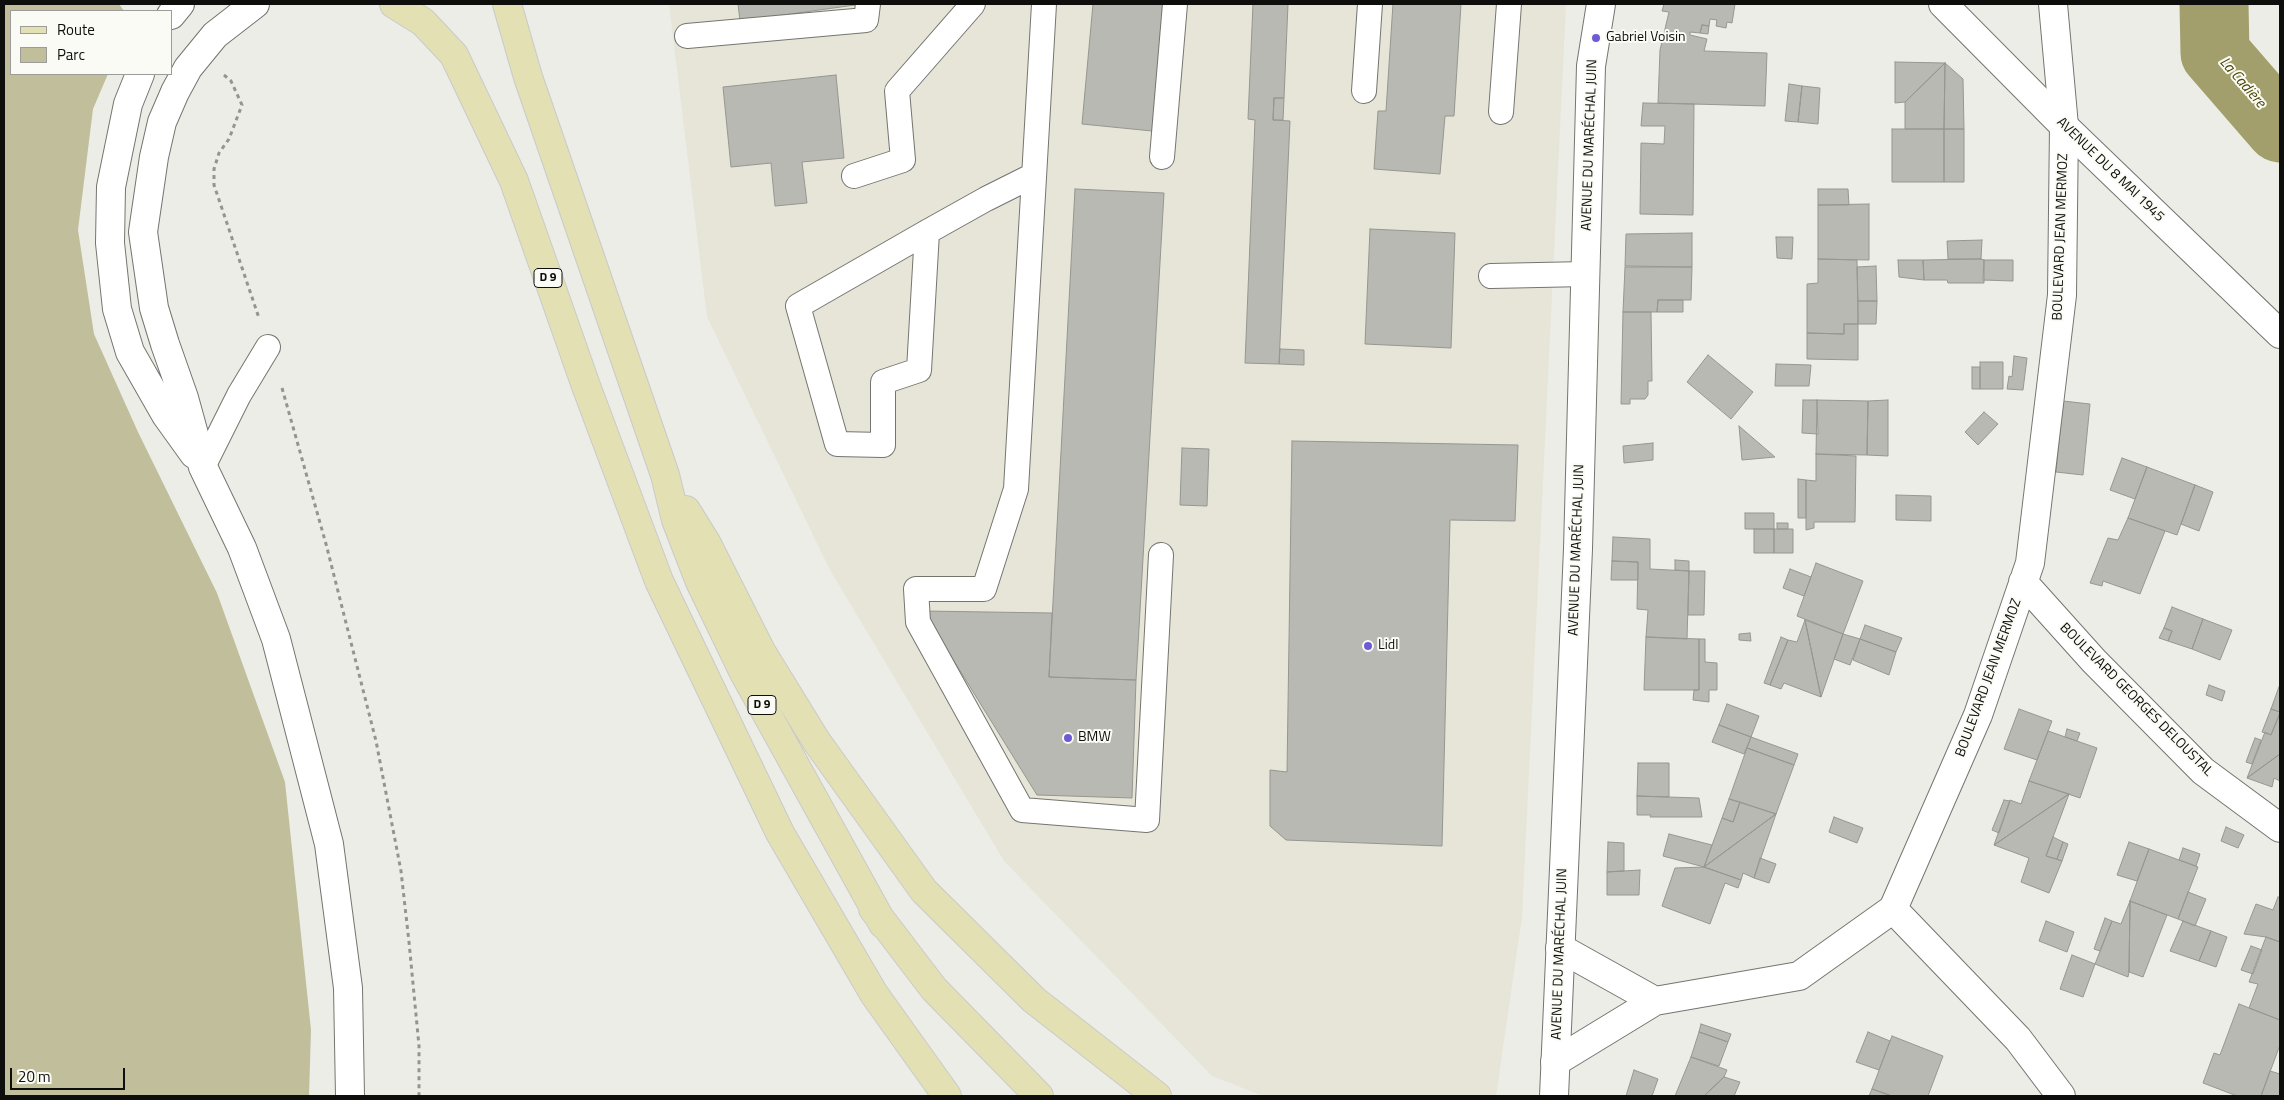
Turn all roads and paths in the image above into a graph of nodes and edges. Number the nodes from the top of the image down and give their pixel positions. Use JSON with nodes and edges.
{"nodes":[{"id":1,"x":180,"y":4,"type":"edge"},
{"id":2,"x":255,"y":4,"type":"edge"},
{"id":3,"x":394,"y":4,"type":"edge"},
{"id":4,"x":507,"y":4,"type":"edge"},
{"id":5,"x":868,"y":4,"type":"edge"},
{"id":6,"x":973,"y":4,"type":"edge"},
{"id":7,"x":1044,"y":4,"type":"edge"},
{"id":8,"x":1175,"y":4,"type":"edge"},
{"id":9,"x":1370,"y":4,"type":"edge"},
{"id":10,"x":1509,"y":4,"type":"edge"},
{"id":11,"x":1601,"y":4,"type":"edge"},
{"id":12,"x":1943,"y":4,"type":"edge"},
{"id":13,"x":2054,"y":4,"type":"edge"},
{"id":14,"x":172,"y":14,"type":"edge"},
{"id":15,"x":687,"y":36,"type":"dead end"},
{"id":16,"x":216,"y":69,"type":"dead end"},
{"id":17,"x":140,"y":75,"type":"edge"},
{"id":18,"x":1364,"y":91,"type":"dead end"},
{"id":19,"x":1501,"y":112,"type":"dead end"},
{"id":20,"x":2064,"y":126,"type":"junction"},
{"id":21,"x":1162,"y":157,"type":"dead end"},
{"id":22,"x":1034,"y":175,"type":"junction"},
{"id":23,"x":854,"y":176,"type":"dead end"},
{"id":24,"x":927,"y":232,"type":"junction"},
{"id":25,"x":1586,"y":274,"type":"junction"},
{"id":26,"x":1491,"y":276,"type":"dead end"},
{"id":27,"x":2280,"y":334,"type":"edge"},
{"id":28,"x":268,"y":347,"type":"junction"},
{"id":29,"x":203,"y":467,"type":"junction"},
{"id":30,"x":665,"y":475,"type":"junction"},
{"id":31,"x":1161,"y":555,"type":"dead end"},
{"id":32,"x":660,"y":582,"type":"junction"},
{"id":33,"x":2023,"y":582,"type":"junction"},
{"id":34,"x":2280,"y":828,"type":"edge"},
{"id":35,"x":1893,"y":909,"type":"junction"},
{"id":36,"x":883,"y":924,"type":"junction"},
{"id":37,"x":1560,"y":948,"type":"junction"},
{"id":38,"x":1655,"y":1001,"type":"junction"},
{"id":39,"x":1555,"y":1062,"type":"junction"},
{"id":40,"x":350,"y":1096,"type":"edge"},
{"id":41,"x":419,"y":1096,"type":"edge"},
{"id":42,"x":947,"y":1096,"type":"edge"},
{"id":43,"x":1039,"y":1096,"type":"edge"},
{"id":44,"x":1157,"y":1096,"type":"edge"},
{"id":45,"x":1554,"y":1096,"type":"edge"},
{"id":46,"x":2061,"y":1096,"type":"edge"}],
"edges":[{"from":1,"to":14,"type":"street"},
{"from":2,"to":29,"type":"street"},
{"from":3,"to":32,"type":"main road","number":"D 9"},
{"from":4,"to":30,"type":"main road","number":"D 9"},
{"from":5,"to":15,"type":"lane"},
{"from":6,"to":23,"type":"lane"},
{"from":7,"to":22,"type":"lane"},
{"from":8,"to":21,"type":"lane"},
{"from":9,"to":18,"type":"lane"},
{"from":10,"to":19,"type":"lane"},
{"from":11,"to":25,"type":"street","name":"AVENUE DU MARÉCHAL JUIN"},
{"from":12,"to":20,"type":"street","name":"AVENUE DU 8 MAI 1945"},
{"from":13,"to":20,"type":"street","name":"BOULEVARD JEAN MERMOZ"},
{"from":16,"to":28,"type":"path"},
{"from":17,"to":29,"type":"street"},
{"from":20,"to":27,"type":"street","name":"AVENUE DU 8 MAI 1945"},
{"from":20,"to":33,"type":"street","name":"BOULEVARD JEAN MERMOZ"},
{"from":22,"to":24,"type":"lane"},
{"from":22,"to":31,"type":"lane"},
{"from":24,"to":24,"type":"lane"},
{"from":25,"to":26,"type":"lane"},
{"from":25,"to":37,"type":"street","name":"AVENUE DU MARÉCHAL JUIN"},
{"from":28,"to":29,"type":"lane"},
{"from":28,"to":41,"type":"path"},
{"from":29,"to":40,"type":"street"},
{"from":30,"to":36,"type":"main road","number":"D 9"},
{"from":30,"to":44,"type":"main road"},
{"from":32,"to":36,"type":"main road","number":"D 9"},
{"from":32,"to":42,"type":"main road"},
{"from":33,"to":34,"type":"street","name":"BOULEVARD GEORGES DELOUSTAL"},
{"from":33,"to":35,"type":"street","name":"BOULEVARD JEAN MERMOZ"},
{"from":35,"to":38,"type":"street"},
{"from":35,"to":46,"type":"street"},
{"from":36,"to":43,"type":"main road","number":"D 9"},
{"from":37,"to":38,"type":"street"},
{"from":37,"to":39,"type":"street","name":"AVENUE DU MARÉCHAL JUIN"},
{"from":38,"to":39,"type":"street"},
{"from":39,"to":45,"type":"street","name":"AVENUE DU MARÉCHAL JUIN"}]}
